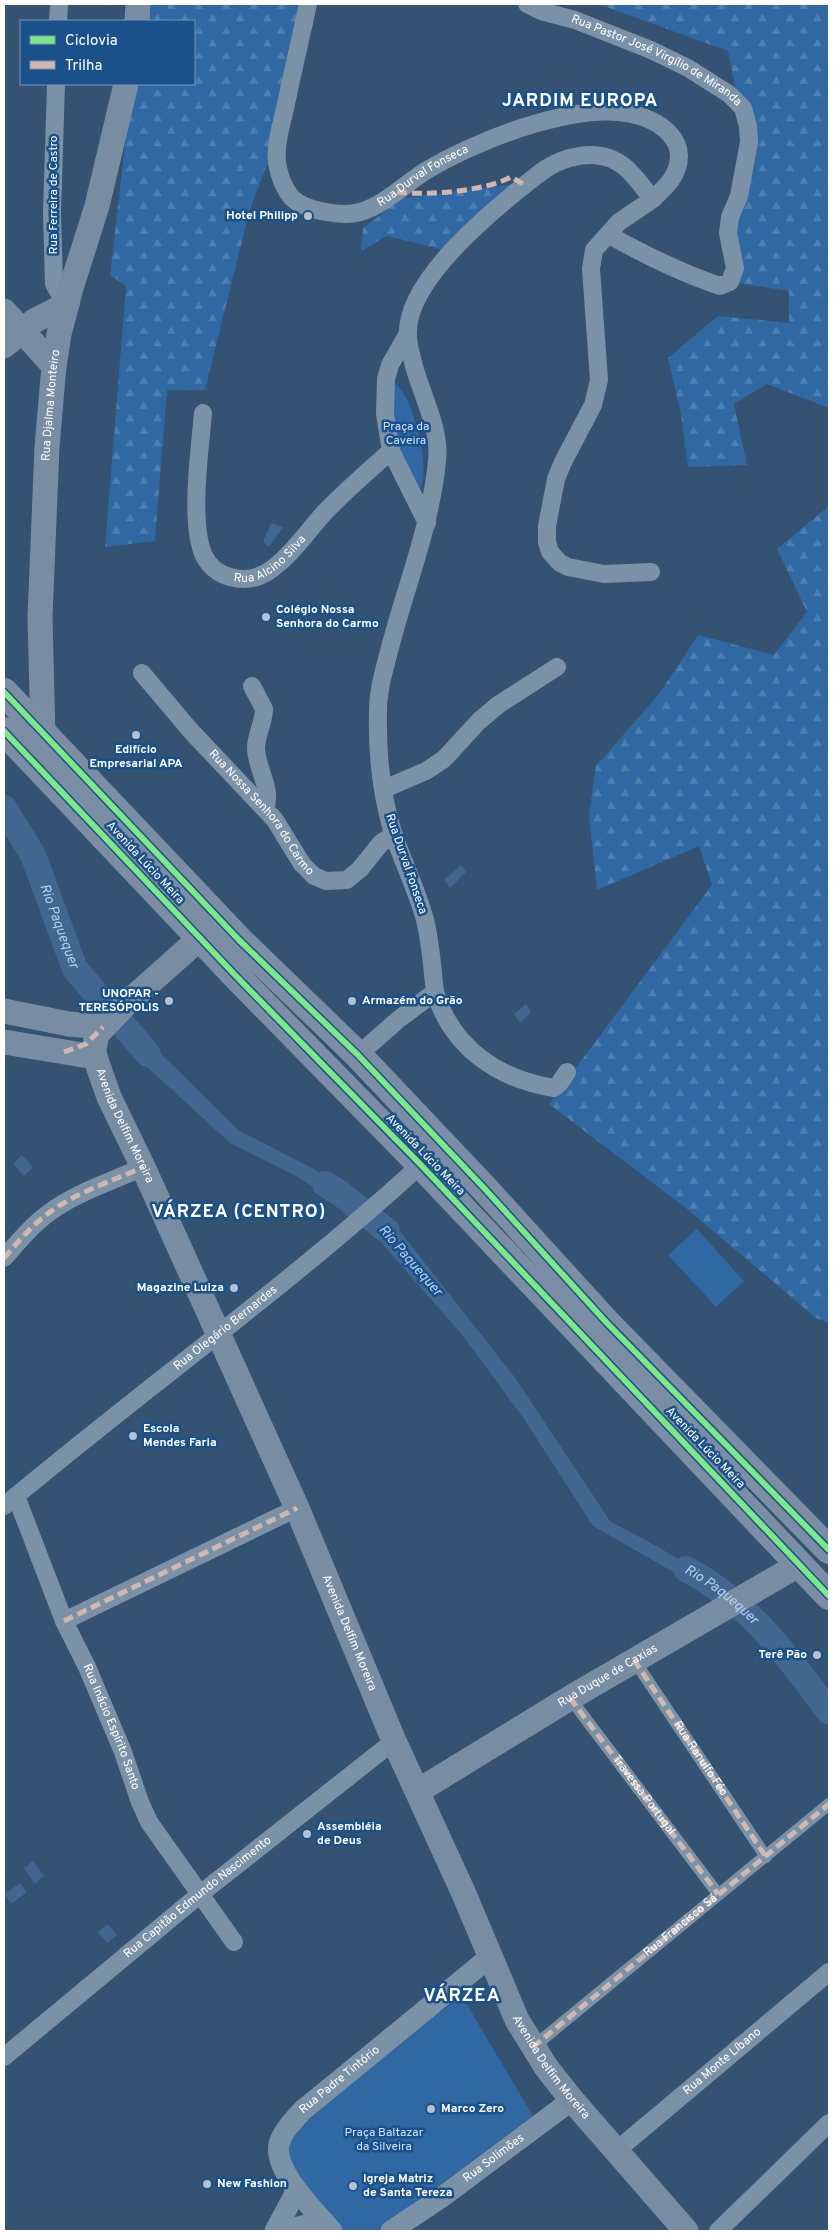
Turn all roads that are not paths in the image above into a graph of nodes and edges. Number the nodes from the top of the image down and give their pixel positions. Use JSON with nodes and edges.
{"nodes":[{"id":1,"x":59,"y":4,"type":"edge"},
{"id":2,"x":138,"y":4,"type":"edge"},
{"id":3,"x":308,"y":4,"type":"edge"},
{"id":4,"x":527,"y":4,"type":"edge"},
{"id":5,"x":58,"y":20,"type":"edge"},
{"id":6,"x":137,"y":20,"type":"edge"},
{"id":7,"x":56,"y":85,"type":"edge"},
{"id":8,"x":126,"y":85,"type":"edge"},
{"id":9,"x":652,"y":199,"type":"junction"},
{"id":10,"x":609,"y":235,"type":"junction"},
{"id":11,"x":69,"y":296,"type":"junction"},
{"id":12,"x":4,"y":311,"type":"edge"},
{"id":13,"x":407,"y":335,"type":"junction"},
{"id":14,"x":13,"y":337,"type":"edge"},
{"id":15,"x":54,"y":366,"type":"junction"},
{"id":16,"x":203,"y":413,"type":"dead end"},
{"id":17,"x":391,"y":451,"type":"junction"},
{"id":18,"x":426,"y":524,"type":"junction"},
{"id":19,"x":651,"y":572,"type":"dead end"},
{"id":20,"x":557,"y":667,"type":"dead end"},
{"id":21,"x":142,"y":673,"type":"dead end"},
{"id":22,"x":252,"y":686,"type":"dead end"},
{"id":23,"x":4,"y":692,"type":"edge"},
{"id":24,"x":4,"y":731,"type":"edge"},
{"id":25,"x":44,"y":735,"type":"junction"},
{"id":26,"x":384,"y":789,"type":"junction"},
{"id":27,"x":265,"y":809,"type":"junction"},
{"id":28,"x":394,"y":835,"type":"junction"},
{"id":29,"x":200,"y":938,"type":"junction"},
{"id":30,"x":434,"y":992,"type":"junction"},
{"id":31,"x":4,"y":1011,"type":"edge"},
{"id":32,"x":112,"y":1018,"type":"junction"},
{"id":33,"x":69,"y":1024,"type":"junction"},
{"id":34,"x":7,"y":1047,"type":"edge"},
{"id":35,"x":64,"y":1052,"type":"junction"},
{"id":36,"x":358,"y":1054,"type":"junction"},
{"id":37,"x":95,"y":1057,"type":"junction"},
{"id":38,"x":567,"y":1072,"type":"dead end"},
{"id":39,"x":442,"y":1145,"type":"junction"},
{"id":40,"x":420,"y":1165,"type":"junction"},
{"id":41,"x":143,"y":1167,"type":"junction"},
{"id":42,"x":4,"y":1258,"type":"edge"},
{"id":43,"x":218,"y":1333,"type":"junction"},
{"id":44,"x":10,"y":1501,"type":"edge"},
{"id":45,"x":297,"y":1508,"type":"junction"},
{"id":46,"x":827,"y":1542,"type":"edge"},
{"id":47,"x":800,"y":1564,"type":"junction"},
{"id":48,"x":829,"y":1596,"type":"edge"},
{"id":49,"x":64,"y":1621,"type":"junction"},
{"id":50,"x":634,"y":1660,"type":"junction"},
{"id":51,"x":570,"y":1698,"type":"junction"},
{"id":52,"x":394,"y":1741,"type":"junction"},
{"id":53,"x":418,"y":1791,"type":"junction"},
{"id":54,"x":829,"y":1804,"type":"edge"},
{"id":55,"x":766,"y":1857,"type":"junction"},
{"id":56,"x":718,"y":1894,"type":"junction"},
{"id":57,"x":199,"y":1895,"type":"junction"},
{"id":58,"x":234,"y":1942,"type":"dead end"},
{"id":59,"x":490,"y":1958,"type":"junction"},
{"id":60,"x":829,"y":1972,"type":"edge"},
{"id":61,"x":533,"y":2047,"type":"junction"},
{"id":62,"x":4,"y":2056,"type":"edge"},
{"id":63,"x":572,"y":2100,"type":"junction"},
{"id":64,"x":829,"y":2123,"type":"edge"},
{"id":65,"x":616,"y":2152,"type":"junction"},
{"id":66,"x":297,"y":2190,"type":"junction"},
{"id":67,"x":328,"y":2226,"type":"edge"},
{"id":68,"x":275,"y":2231,"type":"edge"},
{"id":69,"x":282,"y":2231,"type":"edge"},
{"id":70,"x":391,"y":2231,"type":"edge"},
{"id":71,"x":686,"y":2231,"type":"edge"},
{"id":72,"x":718,"y":2231,"type":"edge"}],
"edges":[{"from":1,"to":5,"type":"street"},
{"from":2,"to":6,"type":"main road"},
{"from":3,"to":9,"type":"street","name":"Rua Durval Fonseca"},
{"from":4,"to":10,"type":"street","name":"Rua Pastor José Virgílio de Miranda"},
{"from":7,"to":11,"type":"street","name":"Rua Ferreira de Castro"},
{"from":8,"to":11,"type":"main road","name":"Rua Djalma Monteiro"},
{"from":9,"to":10,"type":"street","name":"Rua Durval Fonseca"},
{"from":9,"to":13,"type":"street","name":"Rua Durval Fonseca"},
{"from":10,"to":19,"type":"street","name":"Rua Durval Fonseca"},
{"from":11,"to":14,"type":"main road"},
{"from":11,"to":15,"type":"main road","name":"Rua Djalma Monteiro"},
{"from":12,"to":14,"type":"main road"},
{"from":13,"to":17,"type":"street","name":"Rua Durval Fonseca"},
{"from":13,"to":18,"type":"street","name":"Rua Durval Fonseca"},
{"from":14,"to":15,"type":"main road"},
{"from":15,"to":25,"type":"main road","name":"Rua Djalma Monteiro"},
{"from":16,"to":17,"type":"street","name":"Rua Alcino Silva"},
{"from":17,"to":18,"type":"street","name":"Rua Durval Fonseca"},
{"from":18,"to":26,"type":"street","name":"Rua Durval Fonseca"},
{"from":20,"to":26,"type":"street"},
{"from":21,"to":27,"type":"street","name":"Rua Nossa Senhora do Carmo"},
{"from":22,"to":27,"type":"street"},
{"from":23,"to":25,"type":"main road","name":"Avenida Lúcio Meira"},
{"from":24,"to":29,"type":"main road","name":"Avenida Lúcio Meira"},
{"from":25,"to":36,"type":"main road","name":"Avenida Lúcio Meira"},
{"from":26,"to":28,"type":"street","name":"Rua Durval Fonseca"},
{"from":27,"to":28,"type":"street","name":"Rua Nossa Senhora do Carmo"},
{"from":28,"to":30,"type":"street","name":"Rua Durval Fonseca"},
{"from":29,"to":32,"type":"main road"},
{"from":29,"to":40,"type":"main road","name":"Avenida Lúcio Meira"},
{"from":30,"to":36,"type":"street"},
{"from":30,"to":38,"type":"street","name":"Rua Durval Fonseca"},
{"from":31,"to":33,"type":"main road"},
{"from":32,"to":33,"type":"main road"},
{"from":32,"to":35,"type":"street"},
{"from":32,"to":37,"type":"main road","name":"Avenida Delfim Moreira"},
{"from":33,"to":35,"type":"main road"},
{"from":34,"to":35,"type":"main road"},
{"from":35,"to":37,"type":"main road"},
{"from":36,"to":39,"type":"main road","name":"Avenida Lúcio Meira"},
{"from":37,"to":41,"type":"main road","name":"Avenida Delfim Moreira"},
{"from":39,"to":40,"type":"street","name":"Rua Olegário Bernardes"},
{"from":39,"to":46,"type":"main road","name":"Avenida Lúcio Meira"},
{"from":40,"to":43,"type":"street","name":"Rua Olegário Bernardes"},
{"from":40,"to":47,"type":"main road","name":"Avenida Lúcio Meira"},
{"from":41,"to":42,"type":"street"},
{"from":41,"to":43,"type":"main road","name":"Avenida Delfim Moreira"},
{"from":43,"to":44,"type":"street","name":"Rua Olegário Bernardes"},
{"from":43,"to":45,"type":"main road","name":"Avenida Delfim Moreira"},
{"from":44,"to":49,"type":"street","name":"Rua Inácio Espírito Santo"},
{"from":45,"to":49,"type":"street"},
{"from":45,"to":52,"type":"main road","name":"Avenida Delfim Moreira"},
{"from":47,"to":48,"type":"main road","name":"Avenida Lúcio Meira"},
{"from":47,"to":50,"type":"main road","name":"Rua Duque de Caxias"},
{"from":49,"to":57,"type":"street","name":"Rua Inácio Espírito Santo"},
{"from":50,"to":51,"type":"main road","name":"Rua Duque de Caxias"},
{"from":50,"to":55,"type":"street","name":"Rua Ranulfo Féo"},
{"from":51,"to":53,"type":"main road","name":"Rua Duque de Caxias"},
{"from":51,"to":56,"type":"street","name":"Travessa Portugal"},
{"from":52,"to":53,"type":"main road","name":"Avenida Delfim Moreira"},
{"from":52,"to":57,"type":"street","name":"Rua Capitão Edmundo Nascimento"},
{"from":53,"to":59,"type":"main road","name":"Avenida Delfim Moreira"},
{"from":54,"to":55,"type":"street","name":"Rua Francisco Sá"},
{"from":55,"to":56,"type":"street","name":"Rua Francisco Sá"},
{"from":56,"to":61,"type":"street","name":"Rua Francisco Sá"},
{"from":57,"to":58,"type":"street","name":"Rua Inácio Espírito Santo"},
{"from":57,"to":62,"type":"street","name":"Rua Capitão Edmundo Nascimento"},
{"from":59,"to":61,"type":"main road","name":"Avenida Delfim Moreira"},
{"from":59,"to":66,"type":"street","name":"Rua Padre Tintório"},
{"from":60,"to":65,"type":"street","name":"Rua Monte Líbano"},
{"from":61,"to":63,"type":"main road","name":"Avenida Delfim Moreira"},
{"from":63,"to":65,"type":"main road","name":"Avenida Delfim Moreira"},
{"from":63,"to":70,"type":"street","name":"Rua Solimões"},
{"from":64,"to":72,"type":"street"},
{"from":65,"to":71,"type":"main road","name":"Avenida Delfim Moreira"},
{"from":66,"to":67,"type":"street","name":"Rua Padre Tintório"},
{"from":66,"to":68,"type":"street"},
{"from":67,"to":69,"type":"street"}]}
